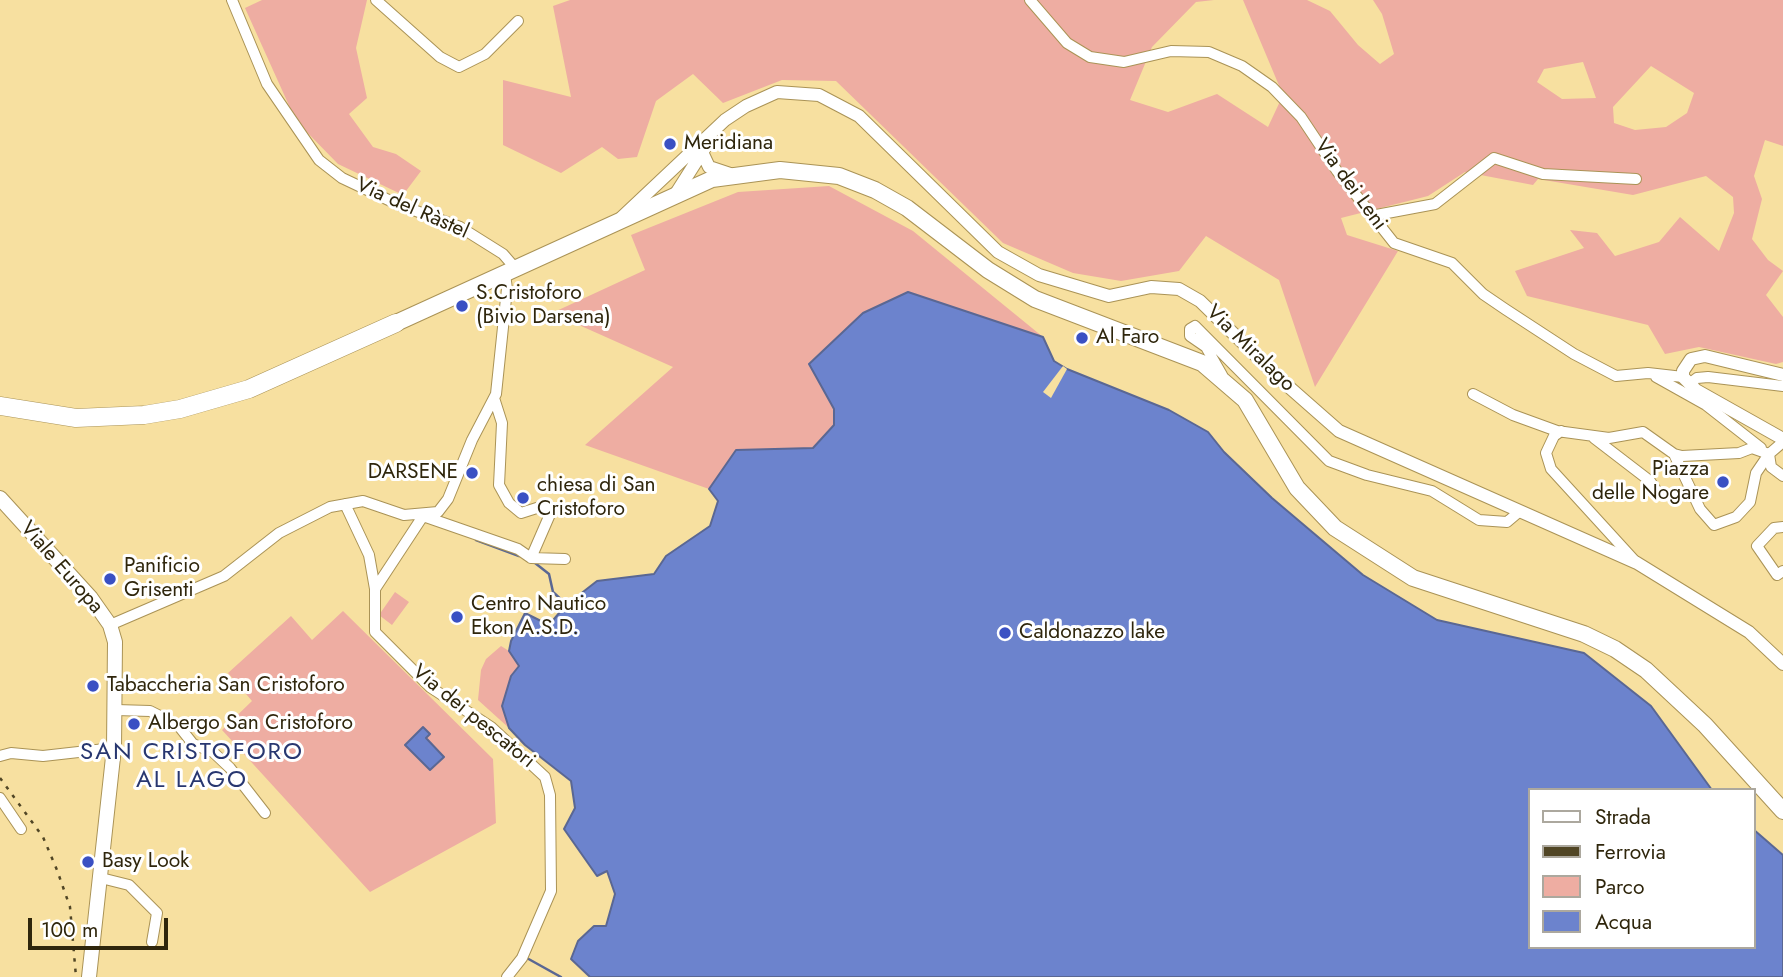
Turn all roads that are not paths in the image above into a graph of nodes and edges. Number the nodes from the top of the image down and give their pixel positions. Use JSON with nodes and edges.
{"nodes":[{"id":1,"x":232,"y":0,"type":"edge"},
{"id":2,"x":376,"y":0,"type":"edge"},
{"id":3,"x":1030,"y":0,"type":"edge"},
{"id":4,"x":519,"y":21,"type":"dead end"},
{"id":5,"x":725,"y":120,"type":"junction"},
{"id":6,"x":702,"y":152,"type":"junction"},
{"id":7,"x":667,"y":174,"type":"junction"},
{"id":8,"x":730,"y":175,"type":"junction"},
{"id":9,"x":1636,"y":179,"type":"dead end"},
{"id":10,"x":674,"y":195,"type":"junction"},
{"id":11,"x":1371,"y":216,"type":"junction"},
{"id":12,"x":616,"y":222,"type":"junction"},
{"id":13,"x":510,"y":272,"type":"junction"},
{"id":14,"x":396,"y":323,"type":"joint"},
{"id":15,"x":1648,"y":373,"type":"junction"},
{"id":16,"x":1783,"y":375,"type":"edge"},
{"id":17,"x":1224,"y":380,"type":"junction"},
{"id":18,"x":1686,"y":381,"type":"junction"},
{"id":19,"x":1783,"y":386,"type":"edge"},
{"id":20,"x":1473,"y":394,"type":"dead end"},
{"id":21,"x":494,"y":398,"type":"junction"},
{"id":22,"x":0,"y":407,"type":"edge"},
{"id":23,"x":1561,"y":431,"type":"junction"},
{"id":24,"x":1592,"y":436,"type":"junction"},
{"id":25,"x":1783,"y":441,"type":"edge"},
{"id":26,"x":1674,"y":454,"type":"junction"},
{"id":27,"x":1769,"y":454,"type":"junction"},
{"id":28,"x":1783,"y":476,"type":"edge"},
{"id":29,"x":1656,"y":489,"type":"dead end"},
{"id":30,"x":0,"y":498,"type":"edge"},
{"id":31,"x":345,"y":504,"type":"junction"},
{"id":32,"x":1520,"y":511,"type":"junction"},
{"id":33,"x":423,"y":516,"type":"junction"},
{"id":34,"x":1783,"y":527,"type":"edge"},
{"id":35,"x":531,"y":558,"type":"junction"},
{"id":36,"x":565,"y":559,"type":"dead end"},
{"id":37,"x":1637,"y":563,"type":"junction"},
{"id":38,"x":1783,"y":571,"type":"edge"},
{"id":39,"x":375,"y":589,"type":"junction"},
{"id":40,"x":110,"y":625,"type":"junction"},
{"id":41,"x":1783,"y":664,"type":"edge"},
{"id":42,"x":116,"y":710,"type":"junction"},
{"id":43,"x":114,"y":748,"type":"junction"},
{"id":44,"x":0,"y":756,"type":"edge"},
{"id":45,"x":0,"y":798,"type":"edge"},
{"id":46,"x":1783,"y":811,"type":"edge"},
{"id":47,"x":265,"y":813,"type":"dead end"},
{"id":48,"x":21,"y":829,"type":"dead end"},
{"id":49,"x":101,"y":878,"type":"junction"},
{"id":50,"x":152,"y":943,"type":"dead end"},
{"id":51,"x":89,"y":977,"type":"edge"},
{"id":52,"x":507,"y":977,"type":"edge"}],
"edges":[{"from":1,"to":13,"type":"street","name":"Via del Ràstel"},
{"from":2,"to":4,"type":"street"},
{"from":3,"to":11,"type":"street","name":"Via dei Leni"},
{"from":5,"to":6,"type":"street"},
{"from":5,"to":7,"type":"street"},
{"from":5,"to":32,"type":"street","name":"Via Miralago"},
{"from":6,"to":8,"type":"street"},
{"from":6,"to":10,"type":"street"},
{"from":7,"to":10,"type":"street"},
{"from":7,"to":12,"type":"street"},
{"from":8,"to":10,"type":"main road"},
{"from":8,"to":17,"type":"main road"},
{"from":9,"to":11,"type":"street"},
{"from":10,"to":12,"type":"main road"},
{"from":11,"to":15,"type":"street","name":"Via dei Leni"},
{"from":12,"to":13,"type":"main road"},
{"from":13,"to":14,"type":"main road"},
{"from":13,"to":21,"type":"street"},
{"from":14,"to":22,"type":"highway"},
{"from":15,"to":18,"type":"street","name":"Via dei Leni"},
{"from":15,"to":27,"type":"street"},
{"from":16,"to":18,"type":"street"},
{"from":17,"to":32,"type":"street"},
{"from":17,"to":46,"type":"main road"},
{"from":18,"to":19,"type":"street","name":"Via dei Leni"},
{"from":18,"to":25,"type":"street"},
{"from":20,"to":23,"type":"street"},
{"from":21,"to":33,"type":"street"},
{"from":21,"to":35,"type":"street"},
{"from":23,"to":24,"type":"street"},
{"from":23,"to":37,"type":"street"},
{"from":24,"to":26,"type":"street"},
{"from":24,"to":29,"type":"street"},
{"from":25,"to":27,"type":"street"},
{"from":26,"to":27,"type":"street"},
{"from":26,"to":27,"type":"street"},
{"from":27,"to":28,"type":"street"},
{"from":30,"to":40,"type":"main road","name":"Viale Europa"},
{"from":31,"to":33,"type":"street"},
{"from":31,"to":39,"type":"street","name":"Via dei pescatori"},
{"from":31,"to":40,"type":"street"},
{"from":32,"to":37,"type":"street","name":"Via Miralago"},
{"from":33,"to":35,"type":"street"},
{"from":33,"to":39,"type":"street"},
{"from":34,"to":38,"type":"street"},
{"from":35,"to":36,"type":"street"},
{"from":37,"to":41,"type":"street","name":"Via Miralago"},
{"from":39,"to":52,"type":"street","name":"Via dei pescatori"},
{"from":40,"to":42,"type":"main road","name":"Viale Europa"},
{"from":42,"to":43,"type":"main road","name":"Viale Europa"},
{"from":42,"to":47,"type":"street"},
{"from":43,"to":44,"type":"street"},
{"from":43,"to":49,"type":"main road","name":"Viale Europa"},
{"from":45,"to":48,"type":"street"},
{"from":49,"to":50,"type":"street"},
{"from":49,"to":51,"type":"main road","name":"Viale Europa"}]}
